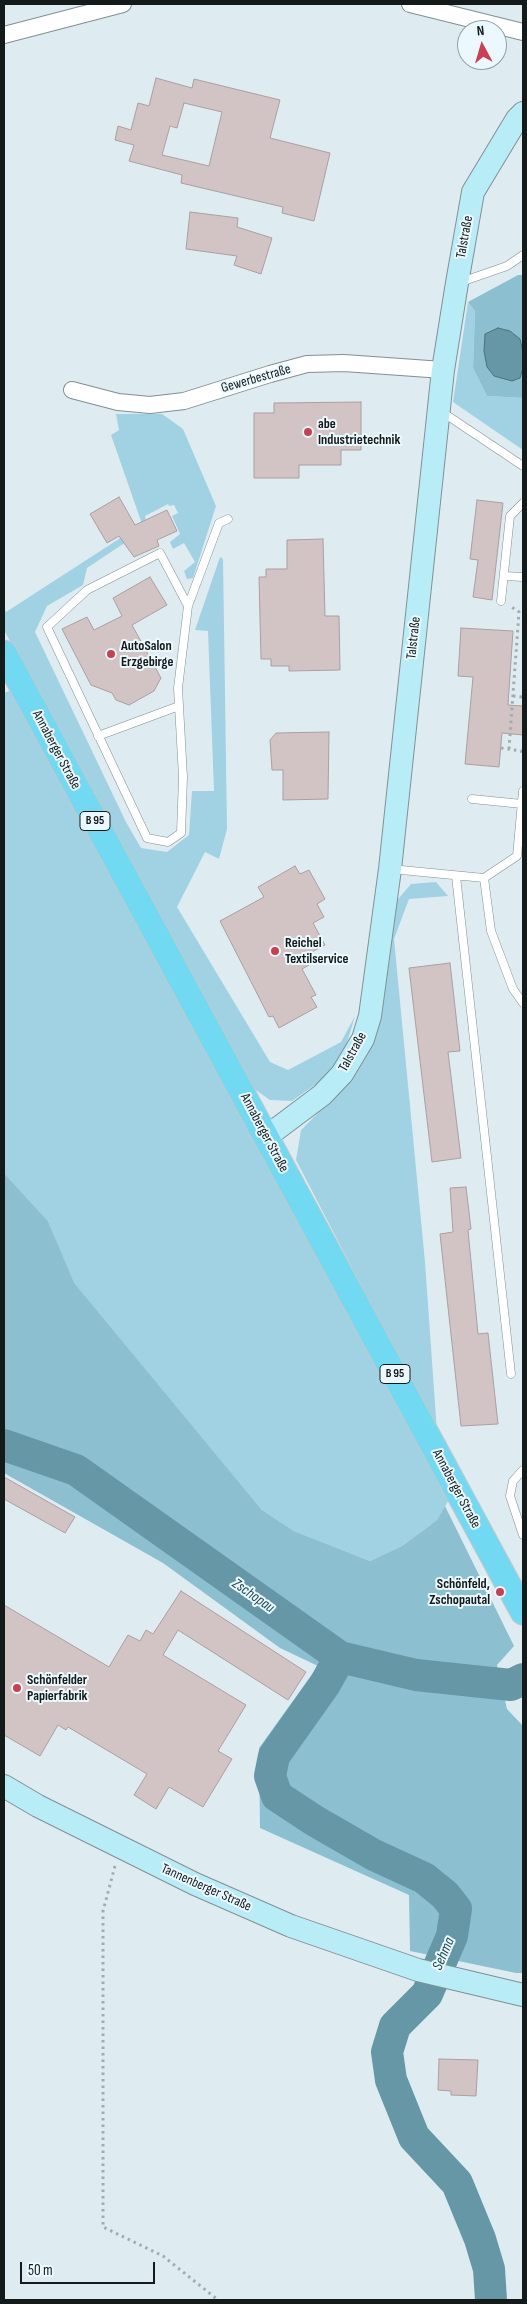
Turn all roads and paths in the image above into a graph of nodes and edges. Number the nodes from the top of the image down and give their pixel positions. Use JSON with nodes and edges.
{"nodes":[{"id":1,"x":123,"y":4,"type":"edge"},
{"id":2,"x":410,"y":4,"type":"edge"},
{"id":3,"x":523,"y":32,"type":"edge"},
{"id":4,"x":4,"y":35,"type":"edge"},
{"id":5,"x":523,"y":113,"type":"edge"},
{"id":6,"x":523,"y":255,"type":"edge"},
{"id":7,"x":457,"y":283,"type":"junction"},
{"id":8,"x":442,"y":370,"type":"junction"},
{"id":9,"x":72,"y":390,"type":"dead end"},
{"id":10,"x":438,"y":410,"type":"junction"},
{"id":11,"x":523,"y":466,"type":"edge"},
{"id":12,"x":523,"y":503,"type":"edge"},
{"id":13,"x":228,"y":519,"type":"dead end"},
{"id":14,"x":504,"y":576,"type":"junction"},
{"id":15,"x":523,"y":577,"type":"edge"},
{"id":16,"x":501,"y":601,"type":"joint"},
{"id":17,"x":188,"y":606,"type":"junction"},
{"id":18,"x":4,"y":653,"type":"edge"},
{"id":19,"x":513,"y":696,"type":"junction"},
{"id":20,"x":523,"y":697,"type":"edge"},
{"id":21,"x":179,"y":706,"type":"junction"},
{"id":22,"x":98,"y":736,"type":"junction"},
{"id":23,"x":501,"y":748,"type":"dead end"},
{"id":24,"x":509,"y":749,"type":"junction"},
{"id":25,"x":523,"y":754,"type":"edge"},
{"id":26,"x":523,"y":791,"type":"edge"},
{"id":27,"x":472,"y":799,"type":"dead end"},
{"id":28,"x":522,"y":804,"type":"junction"},
{"id":29,"x":390,"y":869,"type":"junction"},
{"id":30,"x":456,"y":876,"type":"junction"},
{"id":31,"x":484,"y":878,"type":"junction"},
{"id":32,"x":523,"y":1003,"type":"edge"},
{"id":33,"x":266,"y":1137,"type":"junction"},
{"id":34,"x":511,"y":1374,"type":"dead end"},
{"id":35,"x":523,"y":1470,"type":"edge"},
{"id":36,"x":523,"y":1535,"type":"edge"},
{"id":37,"x":518,"y":1598,"type":"edge"},
{"id":38,"x":4,"y":1786,"type":"edge"},
{"id":39,"x":120,"y":1848,"type":"junction"},
{"id":40,"x":523,"y":1995,"type":"edge"},
{"id":41,"x":218,"y":2300,"type":"edge"}],
"edges":[{"from":1,"to":4,"type":"street"},
{"from":2,"to":3,"type":"street"},
{"from":5,"to":7,"type":"main road","name":"Talstraße"},
{"from":6,"to":7,"type":"lane"},
{"from":7,"to":8,"type":"main road","name":"Talstraße"},
{"from":8,"to":9,"type":"street","name":"Gewerbestraße"},
{"from":8,"to":10,"type":"main road","name":"Talstraße"},
{"from":10,"to":11,"type":"lane"},
{"from":10,"to":29,"type":"main road","name":"Talstraße"},
{"from":12,"to":14,"type":"lane"},
{"from":13,"to":17,"type":"lane"},
{"from":14,"to":15,"type":"lane"},
{"from":14,"to":16,"type":"lane"},
{"from":16,"to":19,"type":"path"},
{"from":17,"to":21,"type":"lane"},
{"from":17,"to":22,"type":"lane"},
{"from":18,"to":33,"type":"main road","name":"Annaberger Straße","number":"B 95"},
{"from":19,"to":20,"type":"path"},
{"from":19,"to":24,"type":"path"},
{"from":21,"to":22,"type":"lane"},
{"from":21,"to":22,"type":"lane"},
{"from":23,"to":24,"type":"path"},
{"from":24,"to":25,"type":"path"},
{"from":26,"to":28,"type":"lane"},
{"from":27,"to":28,"type":"lane"},
{"from":28,"to":31,"type":"lane"},
{"from":29,"to":30,"type":"lane"},
{"from":29,"to":33,"type":"main road","name":"Talstraße"},
{"from":30,"to":31,"type":"lane"},
{"from":30,"to":34,"type":"lane"},
{"from":31,"to":32,"type":"lane"},
{"from":33,"to":37,"type":"main road","name":"Annaberger Straße","number":"B 95"},
{"from":35,"to":36,"type":"lane"},
{"from":38,"to":39,"type":"main road","name":"Tannenberger Straße"},
{"from":39,"to":40,"type":"main road","name":"Tannenberger Straße"},
{"from":39,"to":41,"type":"path"}]}
